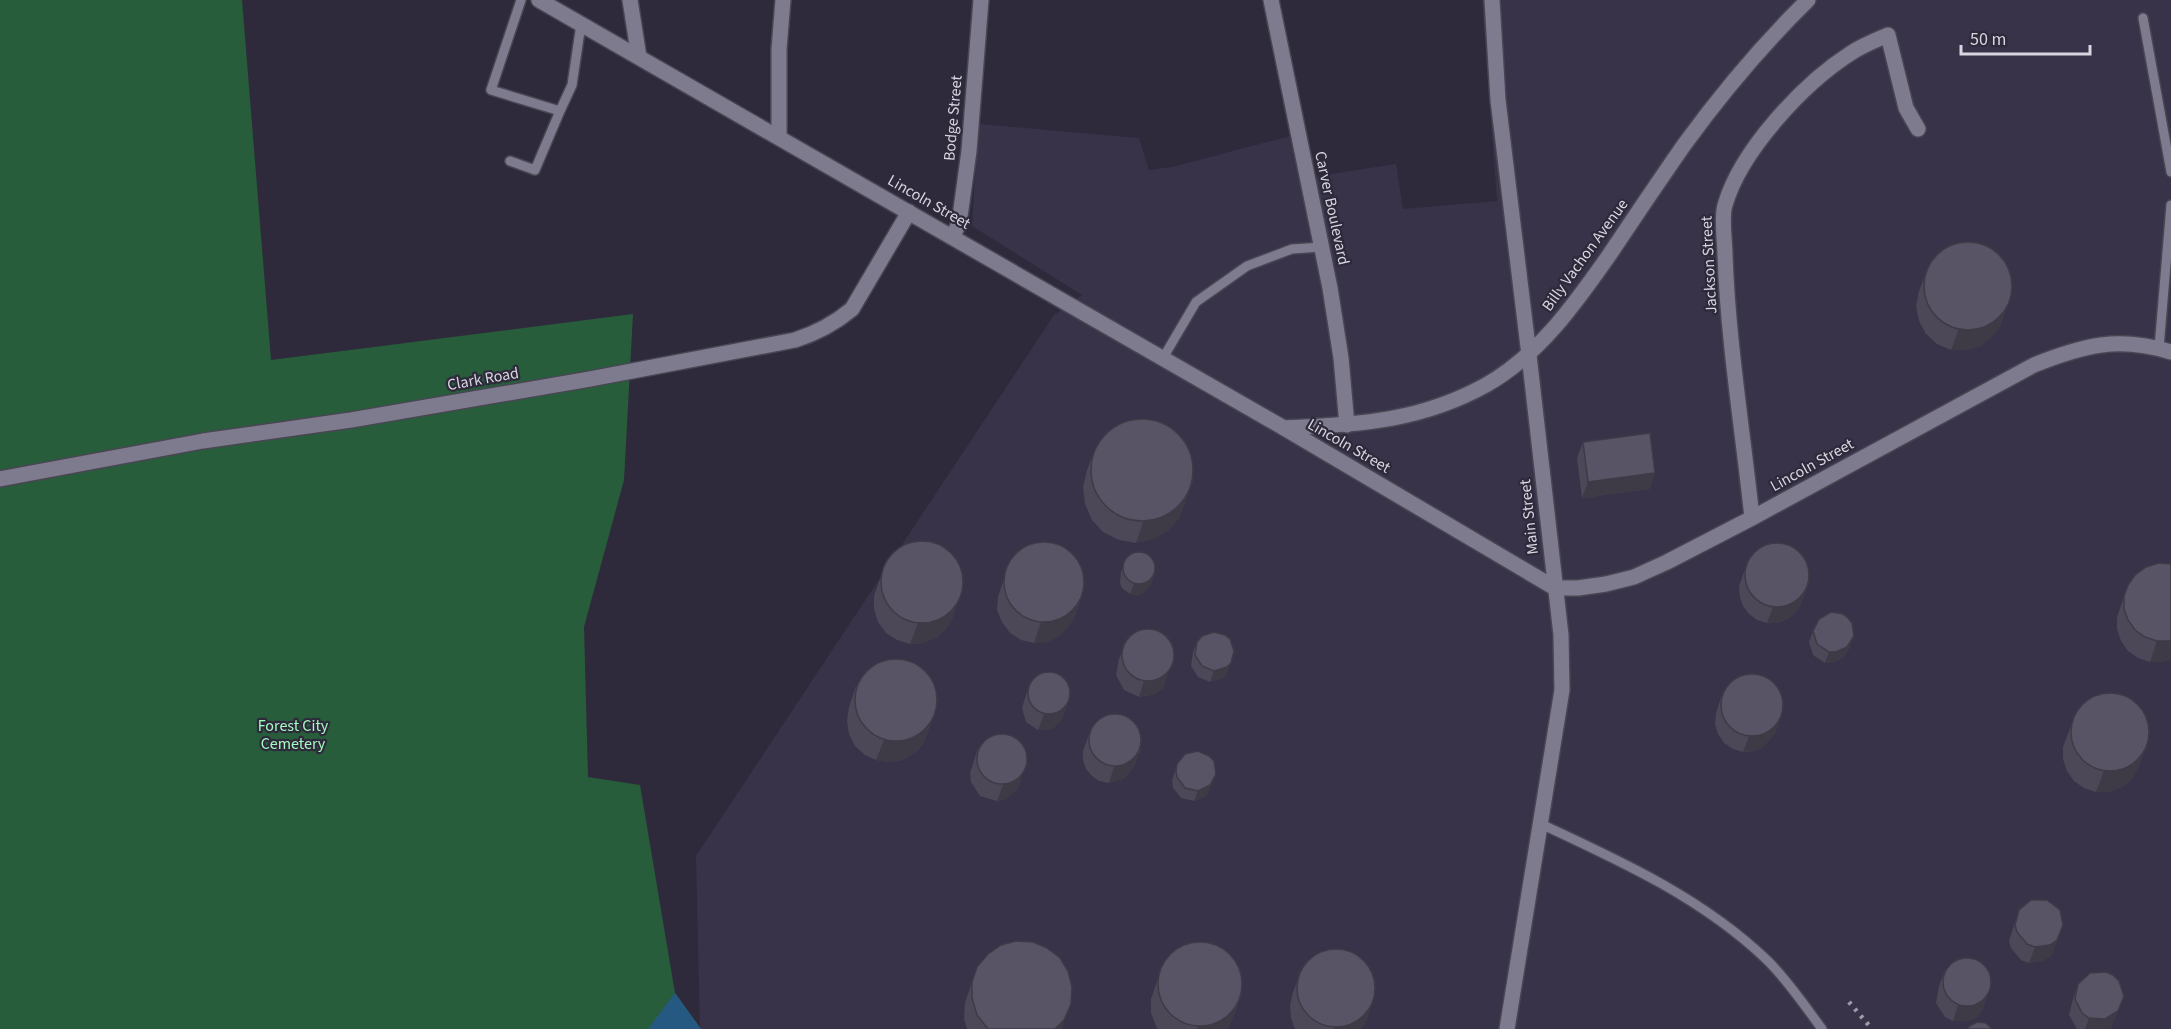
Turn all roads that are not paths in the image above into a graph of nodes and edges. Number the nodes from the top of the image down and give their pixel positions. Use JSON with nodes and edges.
{"nodes":[{"id":1,"x":521,"y":0,"type":"edge"},
{"id":2,"x":539,"y":0,"type":"edge"},
{"id":3,"x":630,"y":0,"type":"edge"},
{"id":4,"x":783,"y":0,"type":"edge"},
{"id":5,"x":981,"y":0,"type":"edge"},
{"id":6,"x":1272,"y":0,"type":"edge"},
{"id":7,"x":1492,"y":0,"type":"edge"},
{"id":8,"x":1808,"y":0,"type":"edge"},
{"id":9,"x":2143,"y":18,"type":"dead end"},
{"id":10,"x":581,"y":24,"type":"junction"},
{"id":11,"x":639,"y":57,"type":"junction"},
{"id":12,"x":560,"y":111,"type":"junction"},
{"id":13,"x":1918,"y":129,"type":"dead end"},
{"id":14,"x":778,"y":137,"type":"junction"},
{"id":15,"x":510,"y":161,"type":"dead end"},
{"id":16,"x":2171,"y":172,"type":"edge"},
{"id":17,"x":2171,"y":205,"type":"edge"},
{"id":18,"x":909,"y":212,"type":"junction"},
{"id":19,"x":952,"y":237,"type":"junction"},
{"id":20,"x":1322,"y":247,"type":"junction"},
{"id":21,"x":2165,"y":350,"type":"edge"},
{"id":22,"x":1529,"y":355,"type":"junction"},
{"id":23,"x":1163,"y":358,"type":"junction"},
{"id":24,"x":1347,"y":424,"type":"junction"},
{"id":25,"x":1284,"y":428,"type":"junction"},
{"id":26,"x":0,"y":479,"type":"edge"},
{"id":27,"x":1752,"y":518,"type":"junction"},
{"id":28,"x":1555,"y":588,"type":"junction"},
{"id":29,"x":1541,"y":824,"type":"junction"},
{"id":30,"x":1507,"y":1029,"type":"edge"},
{"id":31,"x":1822,"y":1029,"type":"edge"}],
"edges":[{"from":1,"to":12,"type":"lane"},
{"from":2,"to":10,"type":"street","name":"Lincoln Street"},
{"from":3,"to":11,"type":"street"},
{"from":4,"to":14,"type":"street"},
{"from":5,"to":19,"type":"street","name":"Bodge Street"},
{"from":6,"to":20,"type":"street","name":"Carver Boulevard"},
{"from":7,"to":22,"type":"street","name":"Main Street"},
{"from":8,"to":22,"type":"street","name":"Billy Vachon Avenue"},
{"from":9,"to":16,"type":"lane"},
{"from":10,"to":11,"type":"street","name":"Lincoln Street"},
{"from":10,"to":12,"type":"lane"},
{"from":11,"to":14,"type":"street","name":"Lincoln Street"},
{"from":12,"to":15,"type":"lane"},
{"from":13,"to":27,"type":"street","name":"Jackson Street"},
{"from":14,"to":18,"type":"street","name":"Lincoln Street"},
{"from":17,"to":21,"type":"lane"},
{"from":18,"to":19,"type":"street","name":"Lincoln Street"},
{"from":18,"to":26,"type":"street","name":"Clark Road"},
{"from":19,"to":23,"type":"street","name":"Lincoln Street"},
{"from":20,"to":23,"type":"lane"},
{"from":20,"to":24,"type":"street","name":"Carver Boulevard"},
{"from":21,"to":27,"type":"street","name":"Lincoln Street"},
{"from":22,"to":24,"type":"street","name":"Billy Vachon Avenue"},
{"from":22,"to":28,"type":"street","name":"Main Street"},
{"from":23,"to":25,"type":"street","name":"Lincoln Street"},
{"from":24,"to":25,"type":"street","name":"Billy Vachon Avenue"},
{"from":25,"to":28,"type":"street","name":"Lincoln Street"},
{"from":27,"to":28,"type":"street","name":"Lincoln Street"},
{"from":28,"to":29,"type":"street","name":"Main Street"},
{"from":29,"to":30,"type":"street","name":"Main Street"},
{"from":29,"to":31,"type":"lane"}]}
